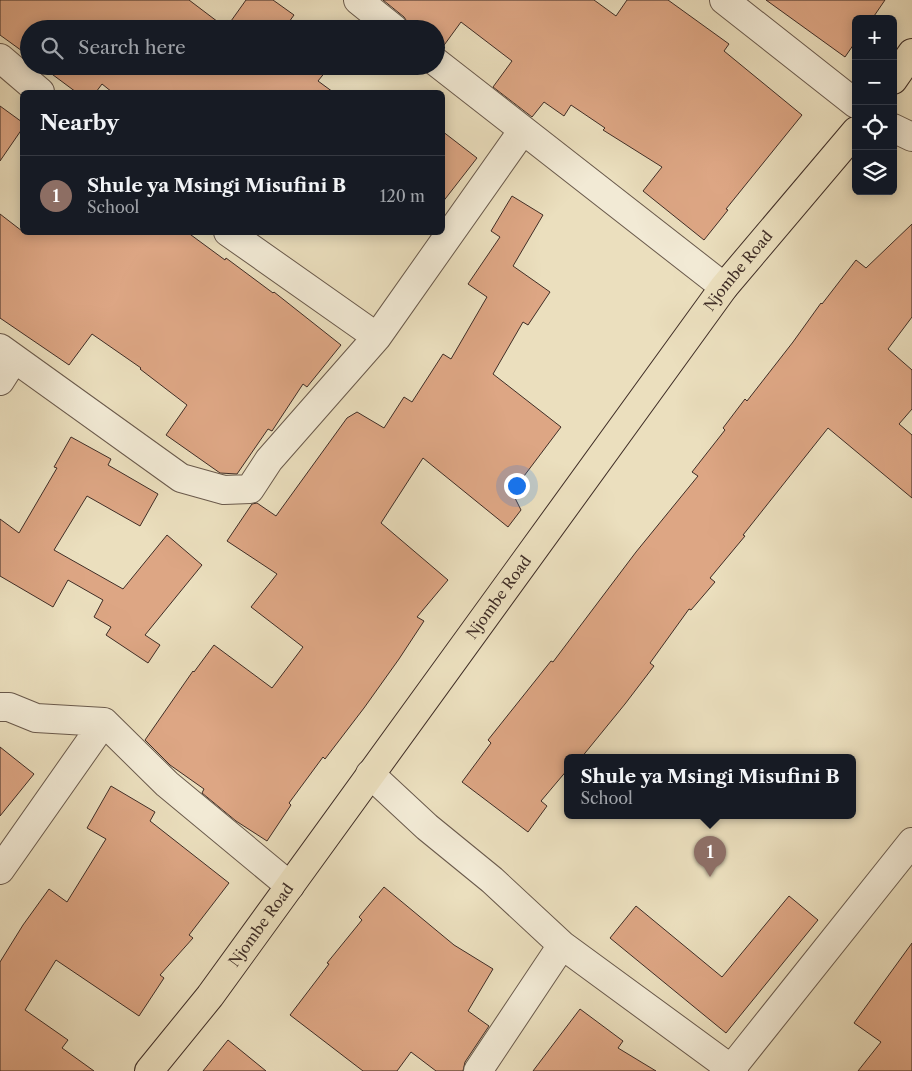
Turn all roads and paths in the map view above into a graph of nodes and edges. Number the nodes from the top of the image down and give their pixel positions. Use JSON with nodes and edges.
{"nodes":[{"id":1,"x":358,"y":0,"type":"edge"},
{"id":2,"x":724,"y":0,"type":"edge"},
{"id":3,"x":383,"y":20,"type":"edge"},
{"id":4,"x":912,"y":54,"type":"edge"},
{"id":5,"x":0,"y":58,"type":"edge"},
{"id":6,"x":445,"y":69,"type":"edge"},
{"id":7,"x":20,"y":75,"type":"edge"},
{"id":8,"x":20,"y":75,"type":"edge"},
{"id":9,"x":897,"y":75,"type":"edge"},
{"id":10,"x":38,"y":90,"type":"edge"},
{"id":11,"x":852,"y":101,"type":"edge"},
{"id":12,"x":523,"y":130,"type":"junction"},
{"id":13,"x":897,"y":130,"type":"edge"},
{"id":14,"x":852,"y":136,"type":"edge"},
{"id":15,"x":912,"y":137,"type":"edge"},
{"id":16,"x":232,"y":235,"type":"edge"},
{"id":17,"x":724,"y":287,"type":"junction"},
{"id":18,"x":377,"y":337,"type":"junction"},
{"id":19,"x":5,"y":363,"type":"edge"},
{"id":20,"x":0,"y":706,"type":"edge"},
{"id":21,"x":104,"y":722,"type":"junction"},
{"id":22,"x":370,"y":774,"type":"junction"},
{"id":23,"x":912,"y":842,"type":"edge"},
{"id":24,"x":0,"y":870,"type":"edge"},
{"id":25,"x":290,"y":886,"type":"junction"},
{"id":26,"x":562,"y":945,"type":"junction"},
{"id":27,"x":733,"y":1070,"type":"edge"},
{"id":28,"x":148,"y":1071,"type":"edge"},
{"id":29,"x":478,"y":1071,"type":"edge"}],
"edges":[{"from":1,"to":3,"type":"street"},
{"from":2,"to":11,"type":"street"},
{"from":4,"to":9,"type":"highway"},
{"from":5,"to":8,"type":"street"},
{"from":6,"to":12,"type":"street"},
{"from":7,"to":10,"type":"street"},
{"from":12,"to":17,"type":"street"},
{"from":12,"to":18,"type":"street"},
{"from":13,"to":15,"type":"street"},
{"from":14,"to":17,"type":"highway","name":"Njombe Road"},
{"from":16,"to":18,"type":"street"},
{"from":17,"to":22,"type":"highway","name":"Njombe Road"},
{"from":18,"to":19,"type":"street"},
{"from":20,"to":21,"type":"street"},
{"from":21,"to":24,"type":"street"},
{"from":21,"to":25,"type":"street"},
{"from":22,"to":25,"type":"highway","name":"Njombe Road"},
{"from":22,"to":26,"type":"street"},
{"from":23,"to":27,"type":"street"},
{"from":25,"to":28,"type":"highway","name":"Njombe Road"},
{"from":26,"to":27,"type":"street"},
{"from":26,"to":29,"type":"street"}]}
